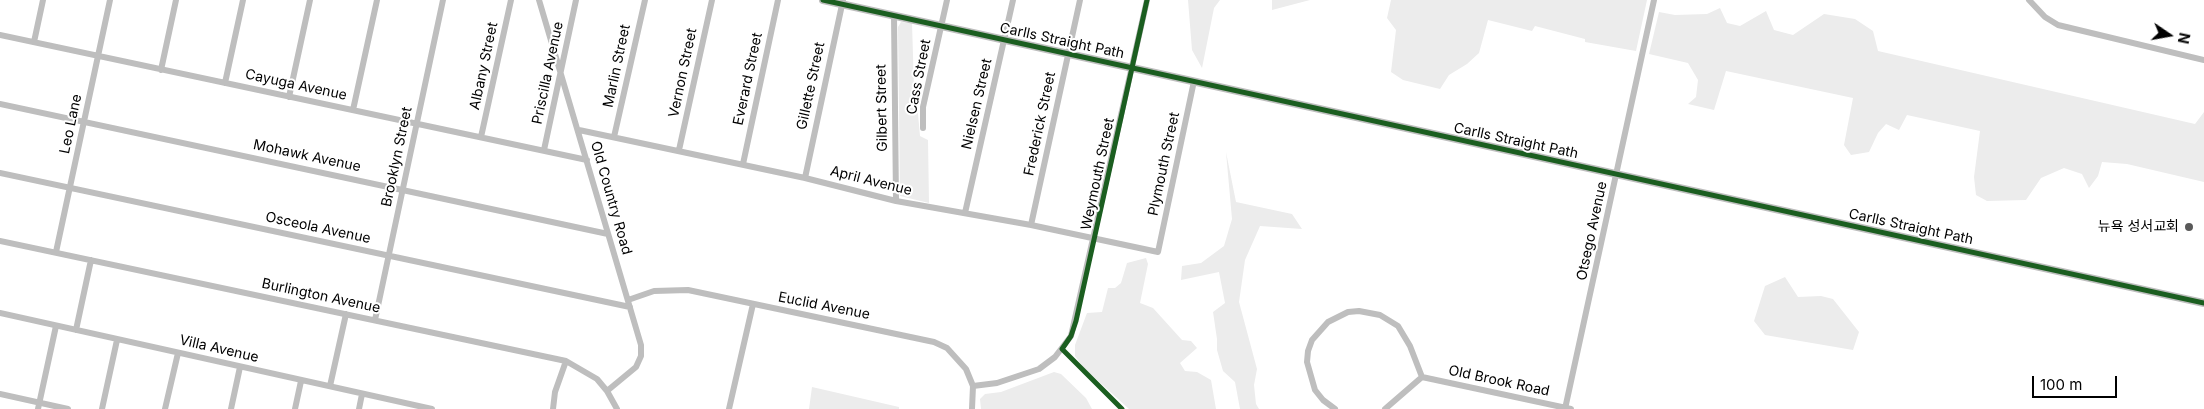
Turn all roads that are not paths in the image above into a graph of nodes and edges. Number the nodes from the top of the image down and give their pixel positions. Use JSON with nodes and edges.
{"nodes":[{"id":1,"x":43,"y":0,"type":"edge"},
{"id":2,"x":110,"y":0,"type":"edge"},
{"id":3,"x":176,"y":0,"type":"edge"},
{"id":4,"x":243,"y":0,"type":"edge"},
{"id":5,"x":310,"y":0,"type":"edge"},
{"id":6,"x":377,"y":0,"type":"edge"},
{"id":7,"x":443,"y":0,"type":"edge"},
{"id":8,"x":511,"y":0,"type":"edge"},
{"id":9,"x":539,"y":0,"type":"edge"},
{"id":10,"x":576,"y":0,"type":"edge"},
{"id":11,"x":645,"y":0,"type":"edge"},
{"id":12,"x":712,"y":0,"type":"edge"},
{"id":13,"x":778,"y":0,"type":"edge"},
{"id":14,"x":823,"y":0,"type":"edge"},
{"id":15,"x":947,"y":0,"type":"edge"},
{"id":16,"x":1013,"y":0,"type":"edge"},
{"id":17,"x":1080,"y":0,"type":"edge"},
{"id":18,"x":1147,"y":0,"type":"edge"},
{"id":19,"x":1654,"y":0,"type":"edge"},
{"id":20,"x":2029,"y":0,"type":"edge"},
{"id":21,"x":842,"y":2,"type":"edge"},
{"id":22,"x":894,"y":15,"type":"junction"},
{"id":23,"x":942,"y":26,"type":"junction"},
{"id":24,"x":0,"y":35,"type":"edge"},
{"id":25,"x":1004,"y":40,"type":"junction"},
{"id":26,"x":34,"y":42,"type":"junction"},
{"id":27,"x":1068,"y":54,"type":"junction"},
{"id":28,"x":98,"y":56,"type":"junction"},
{"id":29,"x":2204,"y":60,"type":"edge"},
{"id":30,"x":1132,"y":68,"type":"junction"},
{"id":31,"x":161,"y":70,"type":"junction"},
{"id":32,"x":561,"y":73,"type":"junction"},
{"id":33,"x":1194,"y":82,"type":"junction"},
{"id":34,"x":225,"y":83,"type":"junction"},
{"id":35,"x":289,"y":97,"type":"junction"},
{"id":36,"x":0,"y":104,"type":"edge"},
{"id":37,"x":353,"y":110,"type":"junction"},
{"id":38,"x":84,"y":122,"type":"junction"},
{"id":39,"x":417,"y":123,"type":"junction"},
{"id":40,"x":923,"y":128,"type":"dead end"},
{"id":41,"x":579,"y":130,"type":"junction"},
{"id":42,"x":481,"y":137,"type":"junction"},
{"id":43,"x":614,"y":137,"type":"junction"},
{"id":44,"x":544,"y":150,"type":"junction"},
{"id":45,"x":679,"y":150,"type":"junction"},
{"id":46,"x":587,"y":160,"type":"junction"},
{"id":47,"x":743,"y":164,"type":"junction"},
{"id":48,"x":0,"y":173,"type":"edge"},
{"id":49,"x":1617,"y":174,"type":"junction"},
{"id":50,"x":805,"y":178,"type":"junction"},
{"id":51,"x":70,"y":188,"type":"junction"},
{"id":52,"x":403,"y":189,"type":"junction"},
{"id":53,"x":896,"y":201,"type":"junction"},
{"id":54,"x":966,"y":213,"type":"junction"},
{"id":55,"x":1031,"y":225,"type":"junction"},
{"id":56,"x":608,"y":234,"type":"junction"},
{"id":57,"x":1095,"y":239,"type":"junction"},
{"id":58,"x":0,"y":241,"type":"edge"},
{"id":59,"x":56,"y":252,"type":"junction"},
{"id":60,"x":1158,"y":252,"type":"joint"},
{"id":61,"x":388,"y":256,"type":"junction"},
{"id":62,"x":91,"y":260,"type":"junction"},
{"id":63,"x":2204,"y":303,"type":"edge"},
{"id":64,"x":629,"y":304,"type":"junction"},
{"id":65,"x":753,"y":304,"type":"junction"},
{"id":66,"x":0,"y":313,"type":"edge"},
{"id":67,"x":346,"y":314,"type":"junction"},
{"id":68,"x":375,"y":320,"type":"junction"},
{"id":69,"x":56,"y":326,"type":"junction"},
{"id":70,"x":76,"y":330,"type":"junction"},
{"id":71,"x":117,"y":340,"type":"junction"},
{"id":72,"x":178,"y":353,"type":"junction"},
{"id":73,"x":566,"y":361,"type":"junction"},
{"id":74,"x":240,"y":367,"type":"junction"},
{"id":75,"x":1422,"y":377,"type":"junction"},
{"id":76,"x":301,"y":381,"type":"junction"},
{"id":77,"x":330,"y":386,"type":"junction"},
{"id":78,"x":973,"y":386,"type":"junction"},
{"id":79,"x":608,"y":391,"type":"junction"},
{"id":80,"x":0,"y":394,"type":"edge"},
{"id":81,"x":362,"y":394,"type":"junction"},
{"id":82,"x":38,"y":406,"type":"edge"},
{"id":83,"x":424,"y":408,"type":"edge"},
{"id":84,"x":68,"y":409,"type":"edge"},
{"id":85,"x":102,"y":409,"type":"edge"},
{"id":86,"x":165,"y":409,"type":"edge"},
{"id":87,"x":231,"y":409,"type":"edge"},
{"id":88,"x":295,"y":409,"type":"edge"},
{"id":89,"x":359,"y":409,"type":"edge"},
{"id":90,"x":432,"y":409,"type":"edge"},
{"id":91,"x":553,"y":409,"type":"edge"},
{"id":92,"x":617,"y":409,"type":"edge"},
{"id":93,"x":729,"y":409,"type":"edge"},
{"id":94,"x":972,"y":409,"type":"edge"},
{"id":95,"x":1335,"y":409,"type":"edge"},
{"id":96,"x":1385,"y":409,"type":"edge"},
{"id":97,"x":1567,"y":409,"type":"edge"}],
"edges":[{"from":1,"to":26,"type":"street"},
{"from":2,"to":28,"type":"street","name":"Leo Lane"},
{"from":3,"to":31,"type":"street"},
{"from":4,"to":34,"type":"street"},
{"from":5,"to":35,"type":"street"},
{"from":6,"to":37,"type":"street"},
{"from":7,"to":39,"type":"street","name":"Brooklyn Street"},
{"from":8,"to":42,"type":"street","name":"Albany Street"},
{"from":9,"to":32,"type":"street","name":"Old Country Road"},
{"from":10,"to":32,"type":"street","name":"Priscilla Avenue"},
{"from":11,"to":43,"type":"street","name":"Marlin Street"},
{"from":12,"to":45,"type":"street","name":"Vernon Street"},
{"from":13,"to":47,"type":"street","name":"Everard Street"},
{"from":14,"to":21,"type":"street","name":"Carlls Straight Path"},
{"from":15,"to":23,"type":"street","name":"Cass Street"},
{"from":16,"to":25,"type":"street","name":"Nielsen Street"},
{"from":17,"to":27,"type":"street","name":"Frederick Street"},
{"from":18,"to":30,"type":"street","name":"Weymouth Street"},
{"from":19,"to":49,"type":"street","name":"Otsego Avenue"},
{"from":20,"to":29,"type":"street"},
{"from":21,"to":22,"type":"street","name":"Carlls Straight Path"},
{"from":21,"to":50,"type":"street","name":"Gillette Street"},
{"from":22,"to":23,"type":"street","name":"Carlls Straight Path"},
{"from":22,"to":53,"type":"street","name":"Gilbert Street"},
{"from":23,"to":25,"type":"street","name":"Carlls Straight Path"},
{"from":23,"to":40,"type":"street","name":"Cass Street"},
{"from":24,"to":26,"type":"street","name":"Cayuga Avenue"},
{"from":25,"to":27,"type":"street","name":"Carlls Straight Path"},
{"from":25,"to":54,"type":"street","name":"Nielsen Street"},
{"from":26,"to":28,"type":"street","name":"Cayuga Avenue"},
{"from":27,"to":30,"type":"street","name":"Carlls Straight Path"},
{"from":27,"to":55,"type":"street","name":"Frederick Street"},
{"from":28,"to":31,"type":"street","name":"Cayuga Avenue"},
{"from":28,"to":38,"type":"street","name":"Leo Lane"},
{"from":30,"to":33,"type":"street","name":"Carlls Straight Path"},
{"from":30,"to":57,"type":"street","name":"Weymouth Street"},
{"from":31,"to":34,"type":"street","name":"Cayuga Avenue"},
{"from":32,"to":41,"type":"street","name":"Old Country Road"},
{"from":32,"to":44,"type":"street","name":"Priscilla Avenue"},
{"from":33,"to":49,"type":"street","name":"Carlls Straight Path"},
{"from":33,"to":60,"type":"street","name":"Plymouth Street"},
{"from":34,"to":35,"type":"street","name":"Cayuga Avenue"},
{"from":35,"to":37,"type":"street","name":"Cayuga Avenue"},
{"from":36,"to":38,"type":"street","name":"Mohawk Avenue"},
{"from":37,"to":39,"type":"street","name":"Cayuga Avenue"},
{"from":38,"to":51,"type":"street","name":"Leo Lane"},
{"from":38,"to":52,"type":"street","name":"Mohawk Avenue"},
{"from":39,"to":42,"type":"street","name":"Cayuga Avenue"},
{"from":39,"to":52,"type":"street","name":"Brooklyn Street"},
{"from":41,"to":43,"type":"street","name":"April Avenue"},
{"from":41,"to":46,"type":"street","name":"Old Country Road"},
{"from":42,"to":44,"type":"street","name":"Cayuga Avenue"},
{"from":43,"to":45,"type":"street","name":"April Avenue"},
{"from":44,"to":46,"type":"street","name":"Cayuga Avenue"},
{"from":45,"to":47,"type":"street","name":"April Avenue"},
{"from":46,"to":56,"type":"street","name":"Old Country Road"},
{"from":47,"to":50,"type":"street","name":"April Avenue"},
{"from":48,"to":51,"type":"street","name":"Osceola Avenue"},
{"from":49,"to":63,"type":"street","name":"Carlls Straight Path"},
{"from":49,"to":97,"type":"street","name":"Otsego Avenue"},
{"from":50,"to":53,"type":"street","name":"April Avenue"},
{"from":51,"to":59,"type":"street","name":"Leo Lane"},
{"from":51,"to":61,"type":"street","name":"Osceola Avenue"},
{"from":52,"to":56,"type":"street","name":"Mohawk Avenue"},
{"from":52,"to":61,"type":"street","name":"Brooklyn Street"},
{"from":53,"to":54,"type":"street","name":"April Avenue"},
{"from":54,"to":55,"type":"street","name":"April Avenue"},
{"from":55,"to":57,"type":"street","name":"April Avenue"},
{"from":56,"to":64,"type":"street","name":"Old Country Road"},
{"from":57,"to":60,"type":"street","name":"April Avenue"},
{"from":57,"to":78,"type":"street","name":"Weymouth Street"},
{"from":58,"to":59,"type":"street","name":"Burlington Avenue"},
{"from":59,"to":62,"type":"street","name":"Burlington Avenue"},
{"from":61,"to":64,"type":"street","name":"Osceola Avenue"},
{"from":61,"to":68,"type":"street","name":"Brooklyn Street"},
{"from":62,"to":67,"type":"street","name":"Burlington Avenue"},
{"from":62,"to":70,"type":"street"},
{"from":64,"to":65,"type":"street","name":"Euclid Avenue"},
{"from":64,"to":79,"type":"street","name":"Old Country Road"},
{"from":65,"to":78,"type":"street","name":"Euclid Avenue"},
{"from":65,"to":93,"type":"street"},
{"from":66,"to":69,"type":"street","name":"Villa Avenue"},
{"from":67,"to":68,"type":"street","name":"Burlington Avenue"},
{"from":67,"to":77,"type":"street"},
{"from":68,"to":73,"type":"street","name":"Burlington Avenue"},
{"from":69,"to":70,"type":"street","name":"Villa Avenue"},
{"from":69,"to":82,"type":"street"},
{"from":70,"to":71,"type":"street","name":"Villa Avenue"},
{"from":71,"to":72,"type":"street","name":"Villa Avenue"},
{"from":71,"to":85,"type":"street"},
{"from":72,"to":74,"type":"street","name":"Villa Avenue"},
{"from":72,"to":86,"type":"street"},
{"from":73,"to":79,"type":"street","name":"Burlington Avenue"},
{"from":73,"to":91,"type":"street"},
{"from":74,"to":76,"type":"street","name":"Villa Avenue"},
{"from":74,"to":87,"type":"street"},
{"from":75,"to":95,"type":"street"},
{"from":75,"to":96,"type":"street"},
{"from":75,"to":97,"type":"street","name":"Old Brook Road"},
{"from":76,"to":77,"type":"street","name":"Villa Avenue"},
{"from":76,"to":88,"type":"street"},
{"from":77,"to":81,"type":"street","name":"Villa Avenue"},
{"from":78,"to":94,"type":"street"},
{"from":79,"to":92,"type":"street","name":"Burlington Avenue"},
{"from":80,"to":82,"type":"street"},
{"from":81,"to":83,"type":"street","name":"Villa Avenue"},
{"from":81,"to":89,"type":"street"},
{"from":82,"to":84,"type":"street"},
{"from":83,"to":90,"type":"street","name":"Villa Avenue"}]}
